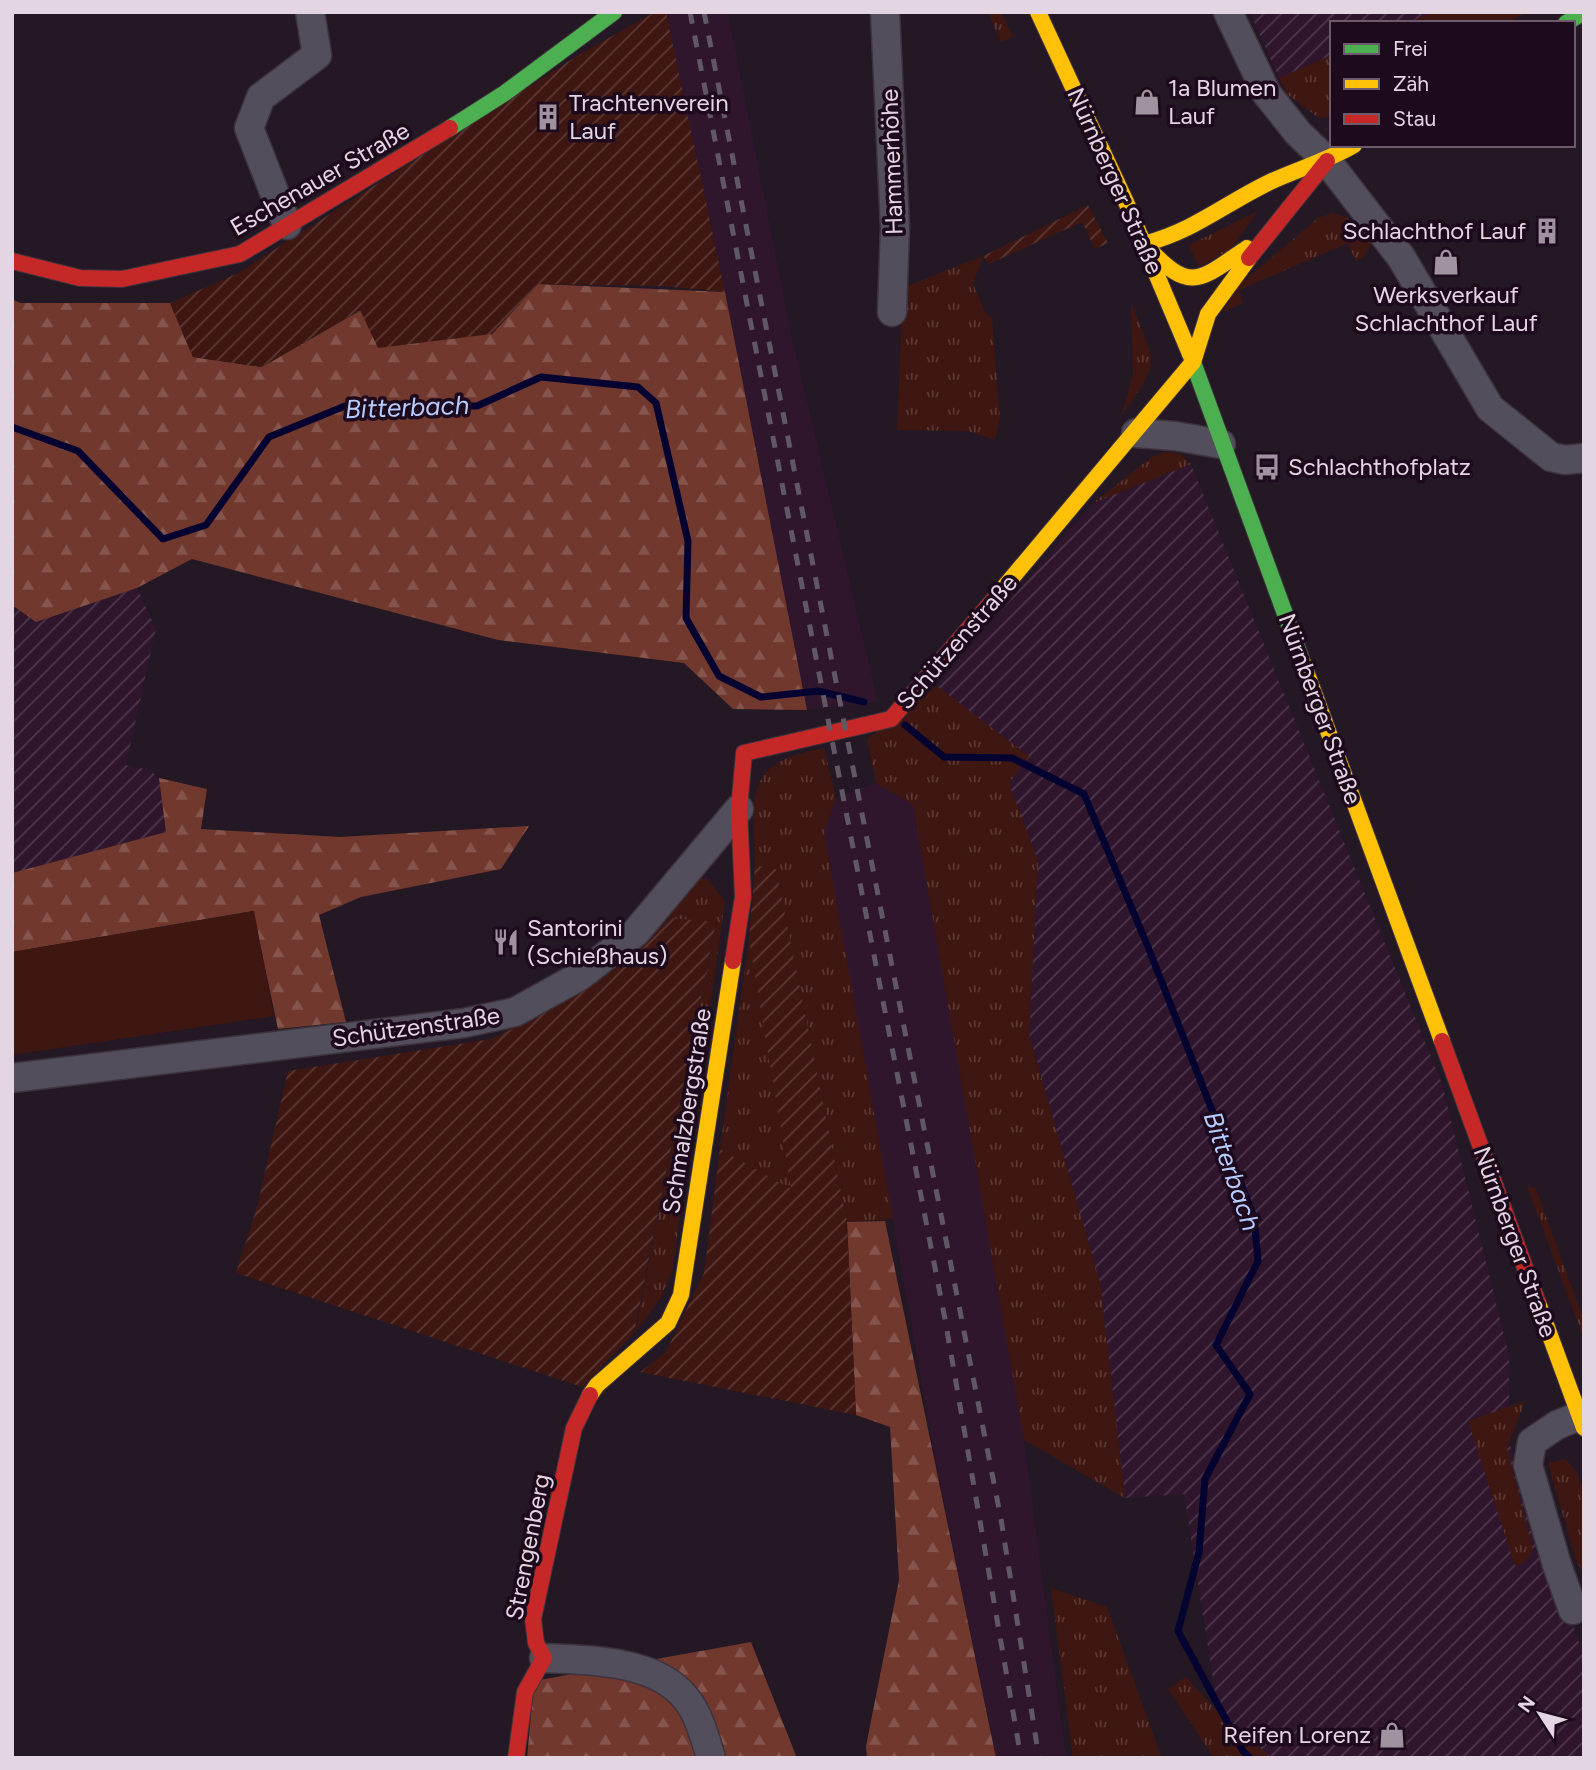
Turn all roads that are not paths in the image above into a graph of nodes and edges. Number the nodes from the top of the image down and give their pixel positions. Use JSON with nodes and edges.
{"nodes":[{"id":1,"x":614,"y":12,"type":"edge"},
{"id":2,"x":886,"y":12,"type":"edge"},
{"id":3,"x":1038,"y":12,"type":"edge"},
{"id":4,"x":1230,"y":16,"type":"edge"},
{"id":5,"x":312,"y":23,"type":"edge"},
{"id":6,"x":1351,"y":147,"type":"edge"},
{"id":7,"x":1327,"y":161,"type":"junction"},
{"id":8,"x":287,"y":225,"type":"junction"},
{"id":9,"x":1267,"y":235,"type":"junction"},
{"id":10,"x":1144,"y":244,"type":"junction"},
{"id":11,"x":12,"y":261,"type":"edge"},
{"id":12,"x":892,"y":312,"type":"dead end"},
{"id":13,"x":1193,"y":362,"type":"junction"},
{"id":14,"x":1136,"y":433,"type":"junction"},
{"id":15,"x":1221,"y":444,"type":"junction"},
{"id":16,"x":1575,"y":459,"type":"edge"},
{"id":17,"x":739,"y":809,"type":"junction"},
{"id":18,"x":12,"y":1078,"type":"edge"},
{"id":19,"x":597,"y":1385,"type":"joint"},
{"id":20,"x":1582,"y":1419,"type":"edge"},
{"id":21,"x":1573,"y":1609,"type":"dead end"},
{"id":22,"x":544,"y":1658,"type":"junction"},
{"id":23,"x":516,"y":1758,"type":"edge"},
{"id":24,"x":711,"y":1758,"type":"edge"}],
"edges":[{"from":1,"to":8,"type":"main road","name":"Eschenauer Straße"},
{"from":2,"to":12,"type":"street","name":"Hammerhöhe"},
{"from":3,"to":10,"type":"main road","name":"Nürnberger Straße"},
{"from":4,"to":7,"type":"street"},
{"from":5,"to":8,"type":"street"},
{"from":6,"to":7,"type":"main road"},
{"from":7,"to":9,"type":"main road"},
{"from":7,"to":10,"type":"main road"},
{"from":7,"to":16,"type":"street"},
{"from":8,"to":11,"type":"main road","name":"Eschenauer Straße"},
{"from":9,"to":10,"type":"main road"},
{"from":9,"to":13,"type":"main road"},
{"from":10,"to":13,"type":"main road","name":"Nürnberger Straße"},
{"from":13,"to":14,"type":"main road","name":"Schützenstraße"},
{"from":13,"to":15,"type":"main road","name":"Nürnberger Straße"},
{"from":14,"to":15,"type":"street"},
{"from":14,"to":17,"type":"main road","name":"Schützenstraße"},
{"from":15,"to":20,"type":"main road","name":"Nürnberger Straße"},
{"from":17,"to":18,"type":"street","name":"Schützenstraße"},
{"from":17,"to":19,"type":"main road","name":"Schmalzbergstraße"},
{"from":19,"to":22,"type":"main road","name":"Strengenberg"},
{"from":20,"to":21,"type":"street","name":"Nürnberger Straße"},
{"from":22,"to":23,"type":"main road"},
{"from":22,"to":24,"type":"street"}]}
